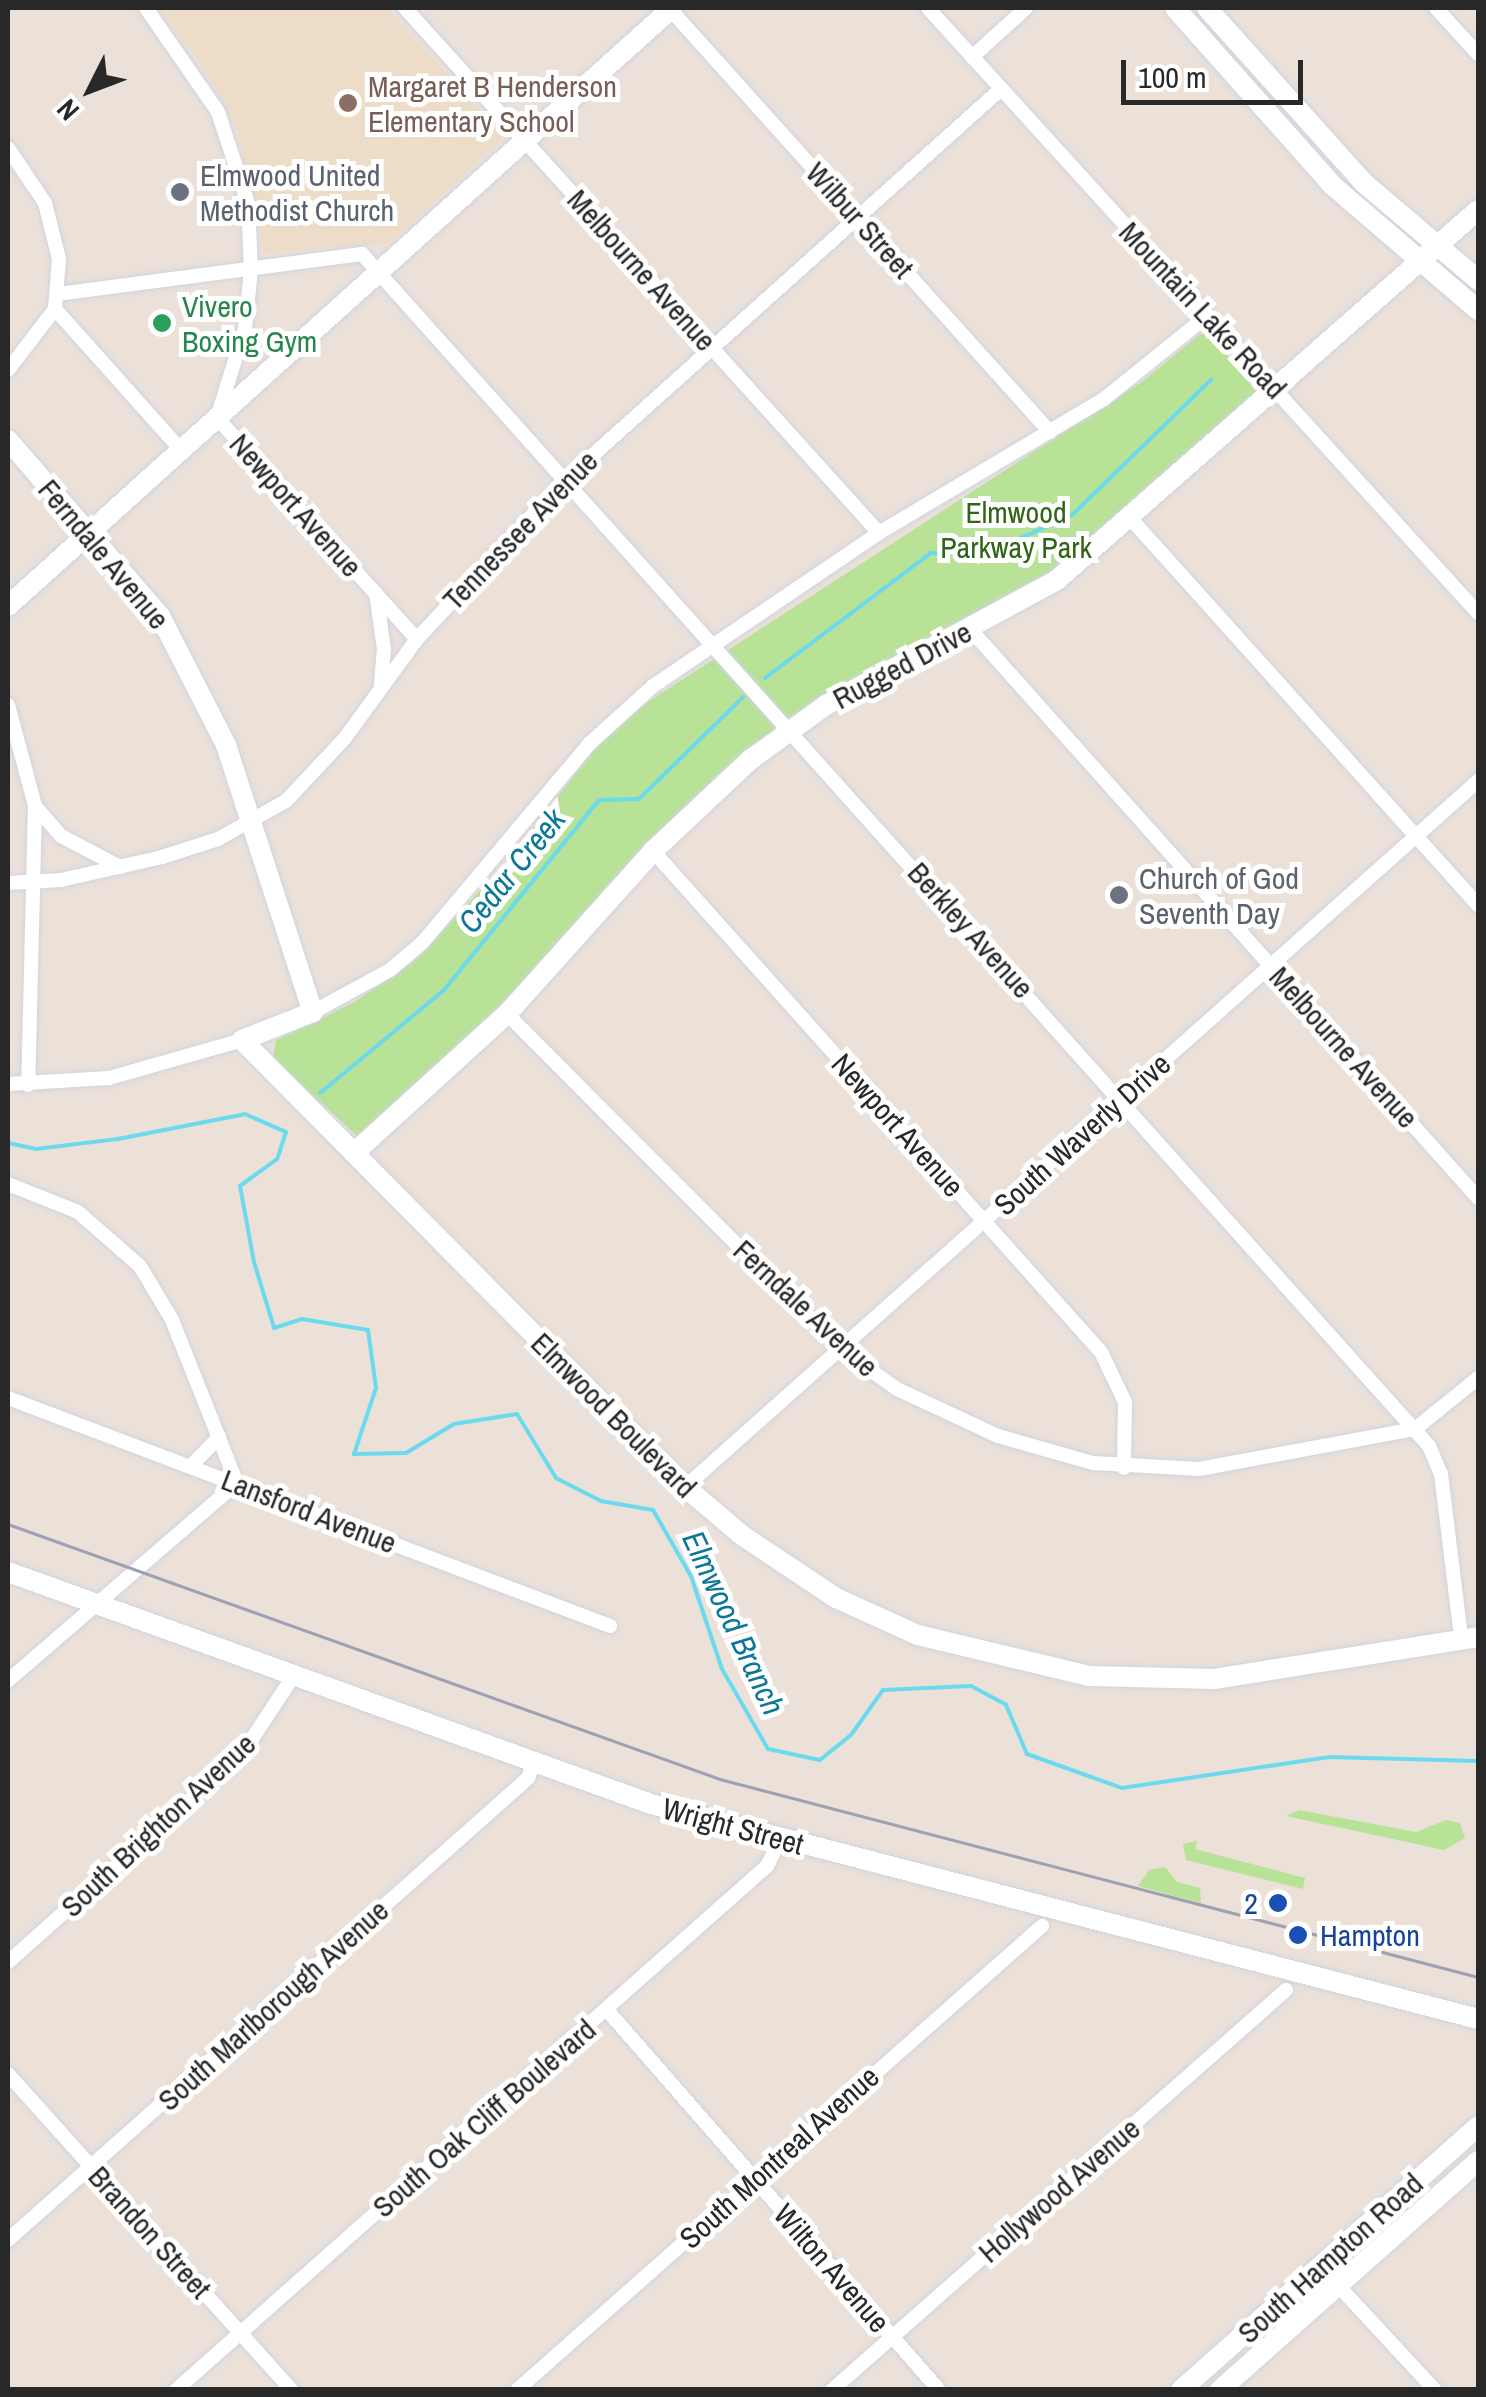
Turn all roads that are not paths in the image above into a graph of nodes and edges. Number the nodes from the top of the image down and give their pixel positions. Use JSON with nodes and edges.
{"nodes":[{"id":1,"x":146,"y":8,"type":"edge"},
{"id":2,"x":406,"y":8,"type":"edge"},
{"id":3,"x":671,"y":8,"type":"edge"},
{"id":4,"x":928,"y":8,"type":"edge"},
{"id":5,"x":1026,"y":8,"type":"edge"},
{"id":6,"x":1174,"y":8,"type":"edge"},
{"id":7,"x":1206,"y":8,"type":"edge"},
{"id":8,"x":1436,"y":8,"type":"edge"},
{"id":9,"x":1478,"y":54,"type":"edge"},
{"id":10,"x":972,"y":56,"type":"junction"},
{"id":11,"x":1276,"y":86,"type":"junction"},
{"id":12,"x":1001,"y":89,"type":"junction"},
{"id":13,"x":1259,"y":102,"type":"junction"},
{"id":14,"x":526,"y":141,"type":"junction"},
{"id":15,"x":8,"y":148,"type":"edge"},
{"id":16,"x":1478,"y":210,"type":"edge"},
{"id":17,"x":858,"y":218,"type":"junction"},
{"id":18,"x":1438,"y":246,"type":"junction"},
{"id":19,"x":1418,"y":261,"type":"junction"},
{"id":20,"x":252,"y":270,"type":"junction"},
{"id":21,"x":378,"y":272,"type":"junction"},
{"id":22,"x":1478,"y":280,"type":"edge"},
{"id":23,"x":56,"y":302,"type":"junction"},
{"id":24,"x":1478,"y":310,"type":"edge"},
{"id":25,"x":1207,"y":316,"type":"junction"},
{"id":26,"x":712,"y":348,"type":"junction"},
{"id":27,"x":8,"y":370,"type":"edge"},
{"id":28,"x":1274,"y":388,"type":"junction"},
{"id":29,"x":217,"y":418,"type":"junction"},
{"id":30,"x":1050,"y":432,"type":"junction"},
{"id":31,"x":8,"y":440,"type":"edge"},
{"id":32,"x":181,"y":450,"type":"junction"},
{"id":33,"x":565,"y":480,"type":"junction"},
{"id":34,"x":1132,"y":519,"type":"junction"},
{"id":35,"x":92,"y":532,"type":"junction"},
{"id":36,"x":880,"y":533,"type":"junction"},
{"id":37,"x":376,"y":592,"type":"junction"},
{"id":38,"x":8,"y":606,"type":"edge"},
{"id":39,"x":1478,"y":613,"type":"edge"},
{"id":40,"x":970,"y":628,"type":"junction"},
{"id":41,"x":417,"y":639,"type":"junction"},
{"id":42,"x":714,"y":644,"type":"junction"},
{"id":43,"x":381,"y":685,"type":"junction"},
{"id":44,"x":8,"y":705,"type":"edge"},
{"id":45,"x":790,"y":728,"type":"junction"},
{"id":46,"x":1478,"y":781,"type":"edge"},
{"id":47,"x":34,"y":806,"type":"junction"},
{"id":48,"x":251,"y":822,"type":"junction"},
{"id":49,"x":1417,"y":837,"type":"junction"},
{"id":50,"x":653,"y":851,"type":"junction"},
{"id":51,"x":121,"y":867,"type":"junction"},
{"id":52,"x":34,"y":882,"type":"junction"},
{"id":53,"x":8,"y":884,"type":"edge"},
{"id":54,"x":1478,"y":905,"type":"edge"},
{"id":55,"x":1272,"y":966,"type":"junction"},
{"id":56,"x":313,"y":1012,"type":"junction"},
{"id":57,"x":506,"y":1014,"type":"junction"},
{"id":58,"x":242,"y":1040,"type":"junction"},
{"id":59,"x":8,"y":1084,"type":"edge"},
{"id":60,"x":28,"y":1085,"type":"junction"},
{"id":61,"x":1121,"y":1099,"type":"junction"},
{"id":62,"x":354,"y":1152,"type":"junction"},
{"id":63,"x":8,"y":1184,"type":"edge"},
{"id":64,"x":1478,"y":1198,"type":"edge"},
{"id":65,"x":984,"y":1221,"type":"junction"},
{"id":66,"x":842,"y":1350,"type":"junction"},
{"id":67,"x":1478,"y":1378,"type":"edge"},
{"id":68,"x":8,"y":1398,"type":"edge"},
{"id":69,"x":1416,"y":1429,"type":"junction"},
{"id":70,"x":219,"y":1437,"type":"junction"},
{"id":71,"x":190,"y":1467,"type":"junction"},
{"id":72,"x":1124,"y":1468,"type":"junction"},
{"id":73,"x":238,"y":1483,"type":"junction"},
{"id":74,"x":685,"y":1487,"type":"junction"},
{"id":75,"x":8,"y":1572,"type":"edge"},
{"id":76,"x":95,"y":1604,"type":"junction"},
{"id":77,"x":610,"y":1626,"type":"dead end"},
{"id":78,"x":1470,"y":1637,"type":"edge"},
{"id":79,"x":294,"y":1674,"type":"junction"},
{"id":80,"x":8,"y":1682,"type":"edge"},
{"id":81,"x":533,"y":1765,"type":"junction"},
{"id":82,"x":781,"y":1838,"type":"junction"},
{"id":83,"x":1042,"y":1926,"type":"dead end"},
{"id":84,"x":8,"y":1962,"type":"edge"},
{"id":85,"x":1286,"y":1990,"type":"dead end"},
{"id":86,"x":607,"y":2010,"type":"junction"},
{"id":87,"x":1478,"y":2019,"type":"edge"},
{"id":88,"x":8,"y":2074,"type":"edge"},
{"id":89,"x":1475,"y":2136,"type":"edge"},
{"id":90,"x":1478,"y":2161,"type":"edge"},
{"id":91,"x":91,"y":2166,"type":"junction"},
{"id":92,"x":754,"y":2179,"type":"junction"},
{"id":93,"x":8,"y":2240,"type":"edge"},
{"id":94,"x":1322,"y":2268,"type":"junction"},
{"id":95,"x":1338,"y":2286,"type":"junction"},
{"id":96,"x":241,"y":2332,"type":"junction"},
{"id":97,"x":892,"y":2336,"type":"junction"},
{"id":98,"x":176,"y":2390,"type":"edge"},
{"id":99,"x":292,"y":2390,"type":"edge"},
{"id":100,"x":517,"y":2390,"type":"edge"},
{"id":101,"x":832,"y":2390,"type":"edge"},
{"id":102,"x":939,"y":2390,"type":"edge"},
{"id":103,"x":1181,"y":2390,"type":"edge"},
{"id":104,"x":1220,"y":2390,"type":"edge"},
{"id":105,"x":1435,"y":2390,"type":"edge"}],
"edges":[{"from":1,"to":20,"type":"street"},
{"from":2,"to":14,"type":"street","name":"Melbourne Avenue"},
{"from":3,"to":14,"type":"street"},
{"from":3,"to":17,"type":"street","name":"Wilbur Street"},
{"from":4,"to":10,"type":"street","name":"Mountain Lake Road"},
{"from":5,"to":10,"type":"street"},
{"from":6,"to":13,"type":"street"},
{"from":7,"to":11,"type":"street"},
{"from":8,"to":9,"type":"street"},
{"from":10,"to":12,"type":"street","name":"Mountain Lake Road"},
{"from":11,"to":13,"type":"street"},
{"from":11,"to":18,"type":"street"},
{"from":12,"to":17,"type":"street","name":"Tennessee Avenue"},
{"from":12,"to":25,"type":"street","name":"Mountain Lake Road"},
{"from":13,"to":19,"type":"street"},
{"from":14,"to":21,"type":"street"},
{"from":14,"to":26,"type":"street","name":"Melbourne Avenue"},
{"from":15,"to":23,"type":"street"},
{"from":16,"to":18,"type":"street","name":"Rugged Drive"},
{"from":17,"to":26,"type":"street","name":"Tennessee Avenue"},
{"from":17,"to":30,"type":"street","name":"Wilbur Street"},
{"from":18,"to":19,"type":"street","name":"Rugged Drive"},
{"from":18,"to":22,"type":"street"},
{"from":19,"to":24,"type":"street"},
{"from":19,"to":28,"type":"street","name":"Rugged Drive"},
{"from":20,"to":21,"type":"street"},
{"from":20,"to":23,"type":"street"},
{"from":20,"to":29,"type":"street"},
{"from":21,"to":29,"type":"street"},
{"from":21,"to":33,"type":"street","name":"Berkley Avenue"},
{"from":23,"to":27,"type":"street"},
{"from":23,"to":32,"type":"street","name":"Newport Avenue"},
{"from":25,"to":28,"type":"street","name":"Mountain Lake Road"},
{"from":25,"to":30,"type":"street"},
{"from":26,"to":33,"type":"street","name":"Tennessee Avenue"},
{"from":26,"to":36,"type":"street","name":"Melbourne Avenue"},
{"from":28,"to":34,"type":"street","name":"Rugged Drive"},
{"from":28,"to":39,"type":"street","name":"Mountain Lake Road"},
{"from":29,"to":32,"type":"street"},
{"from":29,"to":37,"type":"street","name":"Newport Avenue"},
{"from":30,"to":36,"type":"street"},
{"from":31,"to":35,"type":"street","name":"Ferndale Avenue"},
{"from":32,"to":35,"type":"street"},
{"from":33,"to":41,"type":"street","name":"Tennessee Avenue"},
{"from":33,"to":42,"type":"street","name":"Berkley Avenue"},
{"from":34,"to":40,"type":"street","name":"Rugged Drive"},
{"from":34,"to":49,"type":"street"},
{"from":35,"to":38,"type":"street"},
{"from":35,"to":48,"type":"street","name":"Ferndale Avenue"},
{"from":36,"to":42,"type":"street"},
{"from":37,"to":41,"type":"street","name":"Newport Avenue"},
{"from":37,"to":43,"type":"street","name":"Newport Avenue"},
{"from":40,"to":45,"type":"street","name":"Rugged Drive"},
{"from":40,"to":55,"type":"street","name":"Melbourne Avenue"},
{"from":41,"to":43,"type":"street","name":"Tennessee Avenue"},
{"from":42,"to":45,"type":"street","name":"Berkley Avenue"},
{"from":42,"to":56,"type":"street"},
{"from":43,"to":48,"type":"street","name":"Tennessee Avenue"},
{"from":44,"to":47,"type":"street"},
{"from":45,"to":50,"type":"street","name":"Rugged Drive"},
{"from":45,"to":61,"type":"street","name":"Berkley Avenue"},
{"from":46,"to":49,"type":"street","name":"South Waverly Drive"},
{"from":47,"to":51,"type":"street"},
{"from":47,"to":52,"type":"street"},
{"from":48,"to":51,"type":"street","name":"Tennessee Avenue"},
{"from":48,"to":56,"type":"street","name":"Ferndale Avenue"},
{"from":49,"to":54,"type":"street"},
{"from":49,"to":55,"type":"street","name":"South Waverly Drive"},
{"from":50,"to":57,"type":"street","name":"Rugged Drive"},
{"from":50,"to":65,"type":"street","name":"Newport Avenue"},
{"from":51,"to":52,"type":"street","name":"Tennessee Avenue"},
{"from":52,"to":53,"type":"street","name":"Tennessee Avenue"},
{"from":52,"to":60,"type":"street"},
{"from":55,"to":61,"type":"street","name":"South Waverly Drive"},
{"from":55,"to":64,"type":"street","name":"Melbourne Avenue"},
{"from":56,"to":58,"type":"street"},
{"from":57,"to":62,"type":"street","name":"Rugged Drive"},
{"from":57,"to":66,"type":"street","name":"Ferndale Avenue"},
{"from":58,"to":60,"type":"street"},
{"from":58,"to":62,"type":"street","name":"Elmwood Boulevard"},
{"from":59,"to":60,"type":"street"},
{"from":61,"to":65,"type":"street","name":"South Waverly Drive"},
{"from":61,"to":69,"type":"street","name":"Berkley Avenue"},
{"from":62,"to":74,"type":"street","name":"Elmwood Boulevard"},
{"from":63,"to":70,"type":"street"},
{"from":65,"to":66,"type":"street","name":"South Waverly Drive"},
{"from":65,"to":72,"type":"street","name":"Newport Avenue"},
{"from":66,"to":72,"type":"street","name":"Ferndale Avenue"},
{"from":66,"to":74,"type":"street","name":"South Waverly Drive"},
{"from":67,"to":69,"type":"street"},
{"from":68,"to":71,"type":"street","name":"Lansford Avenue"},
{"from":69,"to":72,"type":"street","name":"Ferndale Avenue"},
{"from":69,"to":78,"type":"street","name":"Berkley Avenue"},
{"from":70,"to":71,"type":"street"},
{"from":70,"to":73,"type":"street"},
{"from":71,"to":73,"type":"street","name":"Lansford Avenue"},
{"from":73,"to":76,"type":"street"},
{"from":73,"to":77,"type":"street","name":"Lansford Avenue"},
{"from":74,"to":78,"type":"street","name":"Elmwood Boulevard"},
{"from":75,"to":76,"type":"street","name":"Wright Street"},
{"from":76,"to":79,"type":"street","name":"Wright Street"},
{"from":76,"to":80,"type":"street"},
{"from":79,"to":81,"type":"street","name":"Wright Street"},
{"from":79,"to":84,"type":"street","name":"South Brighton Avenue"},
{"from":81,"to":82,"type":"street","name":"Wright Street"},
{"from":81,"to":91,"type":"street","name":"South Marlborough Avenue"},
{"from":82,"to":86,"type":"street","name":"South Oak Cliff Boulevard"},
{"from":82,"to":87,"type":"street","name":"Wright Street"},
{"from":83,"to":92,"type":"street","name":"South Montreal Avenue"},
{"from":85,"to":97,"type":"street","name":"Hollywood Avenue"},
{"from":86,"to":92,"type":"street","name":"Wilton Avenue"},
{"from":86,"to":96,"type":"street","name":"South Oak Cliff Boulevard"},
{"from":88,"to":91,"type":"street","name":"Brandon Street"},
{"from":89,"to":94,"type":"street","name":"South Hampton Road"},
{"from":90,"to":95,"type":"street","name":"South Hampton Road"},
{"from":91,"to":93,"type":"street","name":"South Marlborough Avenue"},
{"from":91,"to":96,"type":"street","name":"Brandon Street"},
{"from":92,"to":97,"type":"street","name":"Wilton Avenue"},
{"from":92,"to":100,"type":"street","name":"South Montreal Avenue"},
{"from":94,"to":95,"type":"street"},
{"from":94,"to":103,"type":"street","name":"South Hampton Road"},
{"from":95,"to":104,"type":"street","name":"South Hampton Road"},
{"from":95,"to":105,"type":"street"},
{"from":96,"to":98,"type":"street","name":"South Oak Cliff Boulevard"},
{"from":96,"to":99,"type":"street","name":"Brandon Street"},
{"from":97,"to":101,"type":"street","name":"Hollywood Avenue"},
{"from":97,"to":102,"type":"street","name":"Wilton Avenue"}]}
